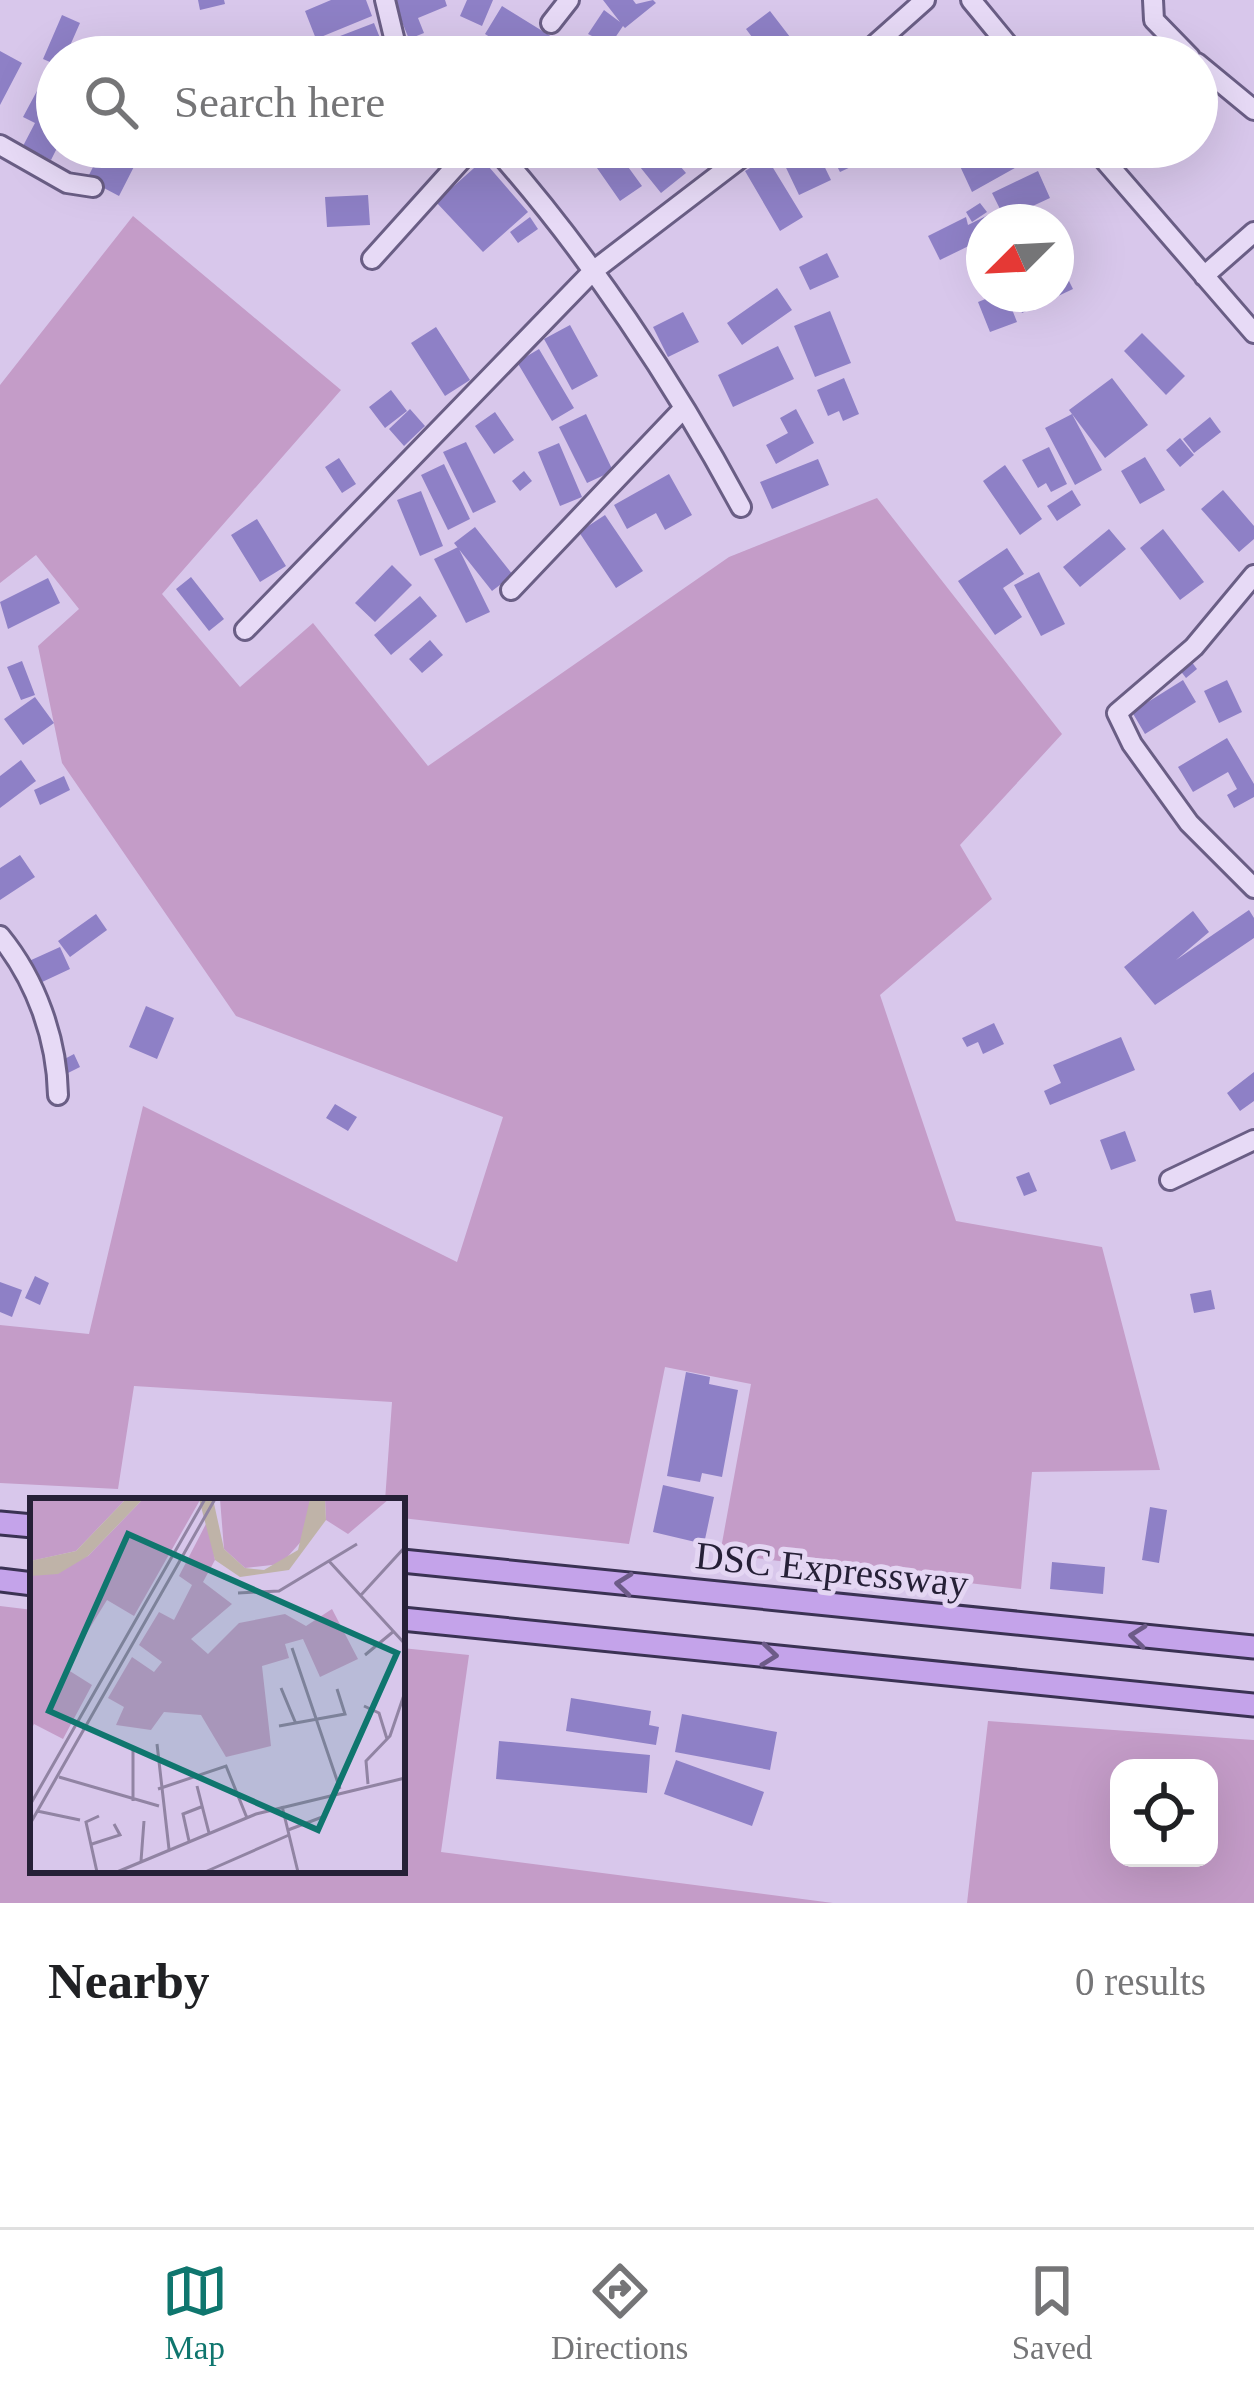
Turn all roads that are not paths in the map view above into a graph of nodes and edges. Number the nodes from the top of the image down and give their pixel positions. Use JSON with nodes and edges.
{"nodes":[{"id":1,"x":386,"y":0,"type":"edge"},
{"id":2,"x":569,"y":0,"type":"edge"},
{"id":3,"x":925,"y":0,"type":"edge"},
{"id":4,"x":971,"y":0,"type":"edge"},
{"id":5,"x":1153,"y":0,"type":"edge"},
{"id":6,"x":551,"y":23,"type":"dead end"},
{"id":7,"x":394,"y":36,"type":"edge"},
{"id":8,"x":885,"y":36,"type":"edge"},
{"id":9,"x":1001,"y":36,"type":"edge"},
{"id":10,"x":1170,"y":36,"type":"edge"},
{"id":11,"x":1218,"y":80,"type":"edge"},
{"id":12,"x":1254,"y":110,"type":"edge"},
{"id":13,"x":0,"y":145,"type":"edge"},
{"id":14,"x":36,"y":165,"type":"edge"},
{"id":15,"x":41,"y":168,"type":"edge"},
{"id":16,"x":453,"y":168,"type":"edge"},
{"id":17,"x":511,"y":168,"type":"edge"},
{"id":18,"x":728,"y":168,"type":"edge"},
{"id":19,"x":1111,"y":168,"type":"edge"},
{"id":20,"x":93,"y":187,"type":"dead end"},
{"id":21,"x":1254,"y":232,"type":"edge"},
{"id":22,"x":371,"y":259,"type":"dead end"},
{"id":23,"x":593,"y":272,"type":"junction"},
{"id":24,"x":1204,"y":276,"type":"junction"},
{"id":25,"x":1254,"y":333,"type":"edge"},
{"id":26,"x":684,"y":408,"type":"junction"},
{"id":27,"x":741,"y":507,"type":"dead end"},
{"id":28,"x":1254,"y":575,"type":"edge"},
{"id":29,"x":511,"y":590,"type":"dead end"},
{"id":30,"x":245,"y":630,"type":"dead end"},
{"id":31,"x":1254,"y":888,"type":"edge"},
{"id":32,"x":0,"y":936,"type":"edge"},
{"id":33,"x":58,"y":1095,"type":"dead end"},
{"id":34,"x":1254,"y":1140,"type":"edge"},
{"id":35,"x":1170,"y":1180,"type":"dead end"},
{"id":36,"x":0,"y":1523,"type":"edge"},
{"id":37,"x":30,"y":1526,"type":"edge"},
{"id":38,"x":405,"y":1561,"type":"edge"},
{"id":39,"x":0,"y":1580,"type":"edge"},
{"id":40,"x":30,"y":1584,"type":"edge"},
{"id":41,"x":405,"y":1619,"type":"edge"},
{"id":42,"x":1254,"y":1647,"type":"edge"},
{"id":43,"x":1254,"y":1705,"type":"edge"}],
"edges":[{"from":1,"to":7,"type":"street"},
{"from":2,"to":6,"type":"street"},
{"from":3,"to":8,"type":"street"},
{"from":4,"to":9,"type":"street"},
{"from":5,"to":10,"type":"street"},
{"from":11,"to":12,"type":"street"},
{"from":13,"to":14,"type":"street"},
{"from":15,"to":20,"type":"street"},
{"from":16,"to":22,"type":"street"},
{"from":17,"to":23,"type":"street"},
{"from":18,"to":23,"type":"street"},
{"from":19,"to":24,"type":"street"},
{"from":21,"to":24,"type":"street"},
{"from":23,"to":26,"type":"street"},
{"from":23,"to":30,"type":"street"},
{"from":24,"to":25,"type":"street"},
{"from":26,"to":27,"type":"street"},
{"from":26,"to":29,"type":"street"},
{"from":28,"to":31,"type":"street"},
{"from":32,"to":33,"type":"street"},
{"from":34,"to":35,"type":"street"},
{"from":36,"to":37,"type":"main road"},
{"from":42,"to":38,"type":"main road","name":"DSC Expressway","one_way":true},
{"from":39,"to":40,"type":"main road"},
{"from":41,"to":43,"type":"main road","one_way":true}]}
